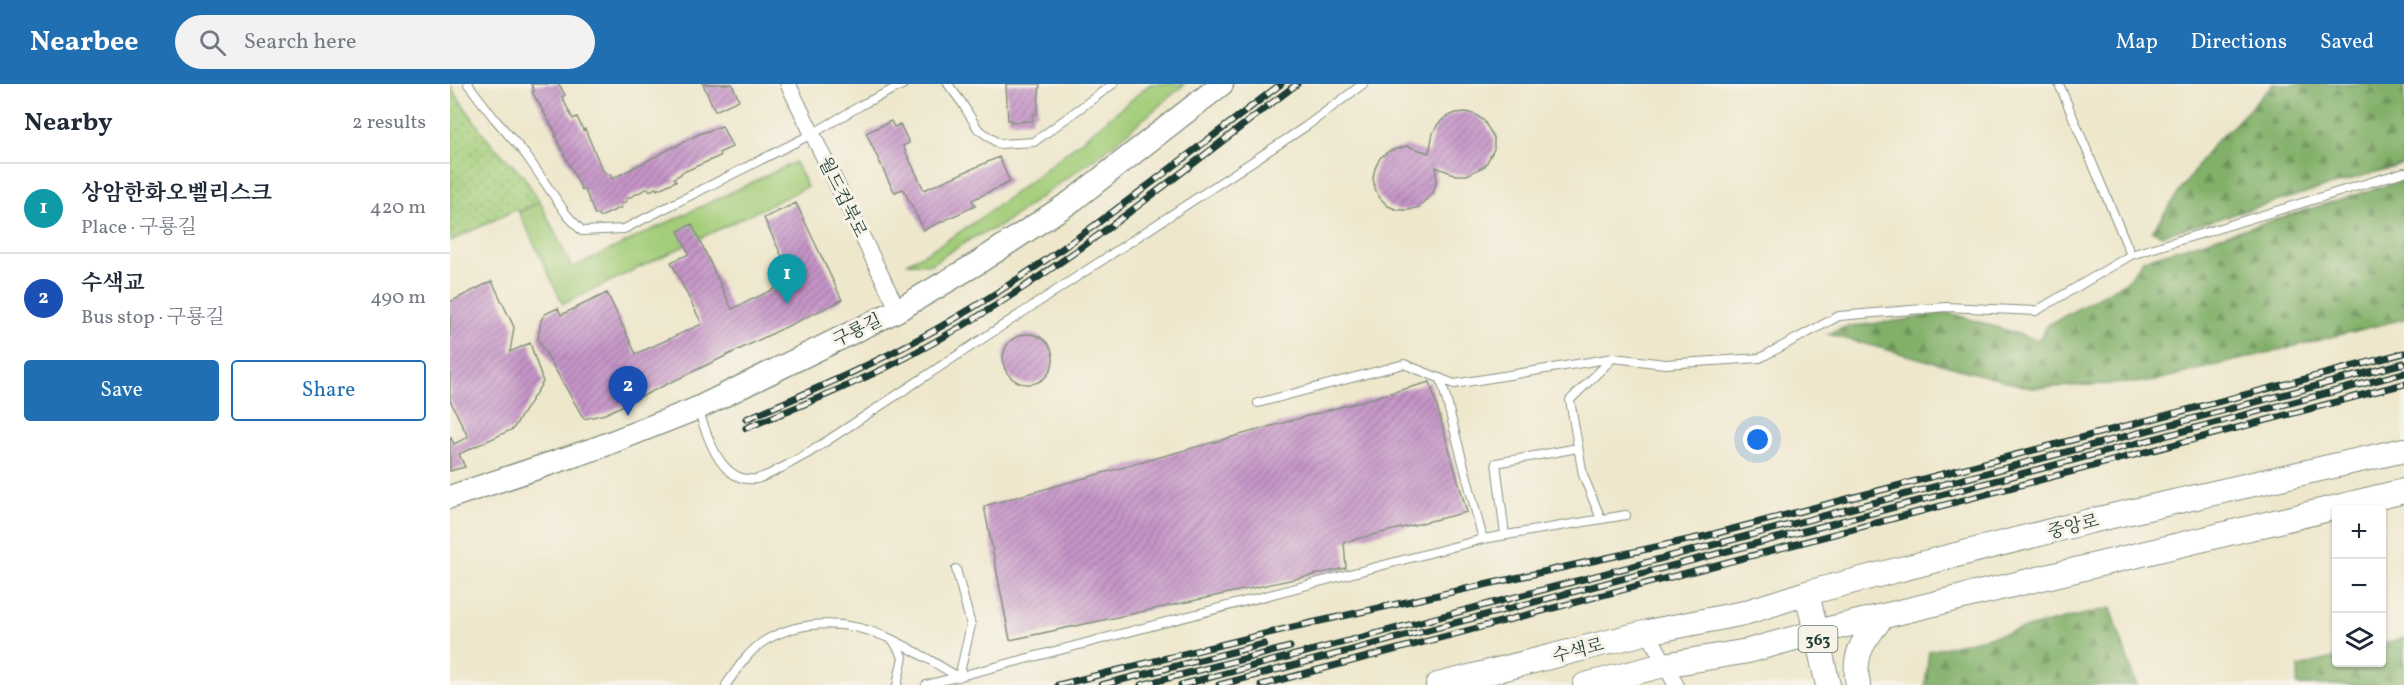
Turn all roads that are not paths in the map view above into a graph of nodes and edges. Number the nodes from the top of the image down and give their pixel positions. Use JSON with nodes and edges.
{"nodes":[{"id":1,"x":468,"y":84,"type":"edge"},
{"id":2,"x":788,"y":84,"type":"edge"},
{"id":3,"x":904,"y":84,"type":"edge"},
{"id":4,"x":948,"y":84,"type":"edge"},
{"id":5,"x":1113,"y":84,"type":"edge"},
{"id":6,"x":1222,"y":84,"type":"edge"},
{"id":7,"x":1363,"y":84,"type":"edge"},
{"id":8,"x":2059,"y":84,"type":"edge"},
{"id":9,"x":812,"y":134,"type":"junction"},
{"id":10,"x":2404,"y":172,"type":"edge"},
{"id":11,"x":2131,"y":255,"type":"junction"},
{"id":12,"x":898,"y":310,"type":"junction"},
{"id":13,"x":1613,"y":358,"type":"junction"},
{"id":14,"x":1441,"y":379,"type":"junction"},
{"id":15,"x":1258,"y":403,"type":"dead end"},
{"id":16,"x":698,"y":408,"type":"junction"},
{"id":17,"x":1578,"y":448,"type":"junction"},
{"id":18,"x":2404,"y":450,"type":"edge"},
{"id":19,"x":2404,"y":491,"type":"edge"},
{"id":20,"x":450,"y":497,"type":"edge"},
{"id":21,"x":1626,"y":515,"type":"dead end"},
{"id":22,"x":1601,"y":519,"type":"junction"},
{"id":23,"x":1505,"y":535,"type":"junction"},
{"id":24,"x":1483,"y":539,"type":"junction"},
{"id":25,"x":956,"y":569,"type":"dead end"},
{"id":26,"x":1807,"y":593,"type":"junction"},
{"id":27,"x":1883,"y":616,"type":"junction"},
{"id":28,"x":1648,"y":632,"type":"junction"},
{"id":29,"x":1817,"y":632,"type":"junction"},
{"id":30,"x":890,"y":639,"type":"junction"},
{"id":31,"x":1670,"y":675,"type":"edge"},
{"id":32,"x":959,"y":677,"type":"junction"},
{"id":33,"x":726,"y":685,"type":"edge"},
{"id":34,"x":897,"y":685,"type":"edge"},
{"id":35,"x":926,"y":685,"type":"edge"},
{"id":36,"x":1438,"y":685,"type":"edge"},
{"id":37,"x":1585,"y":685,"type":"edge"},
{"id":38,"x":1828,"y":685,"type":"edge"},
{"id":39,"x":1858,"y":685,"type":"edge"}],
"edges":[{"from":1,"to":9,"type":"lane"},
{"from":2,"to":9,"type":"street","name":"월드컵북로"},
{"from":3,"to":9,"type":"lane"},
{"from":4,"to":5,"type":"lane"},
{"from":6,"to":12,"type":"main road","name":"구룡길"},
{"from":7,"to":16,"type":"lane"},
{"from":8,"to":11,"type":"lane"},
{"from":9,"to":12,"type":"street","name":"월드컵북로"},
{"from":10,"to":11,"type":"lane"},
{"from":11,"to":13,"type":"lane"},
{"from":12,"to":16,"type":"main road","name":"구룡길"},
{"from":13,"to":14,"type":"lane"},
{"from":13,"to":17,"type":"lane"},
{"from":14,"to":15,"type":"lane"},
{"from":14,"to":24,"type":"lane"},
{"from":16,"to":20,"type":"main road","name":"구룡길"},
{"from":17,"to":22,"type":"lane"},
{"from":17,"to":23,"type":"lane"},
{"from":18,"to":26,"type":"main road","name":"중앙로"},
{"from":19,"to":27,"type":"main road"},
{"from":21,"to":22,"type":"lane"},
{"from":22,"to":23,"type":"lane"},
{"from":23,"to":24,"type":"lane"},
{"from":24,"to":32,"type":"lane"},
{"from":25,"to":32,"type":"lane"},
{"from":26,"to":28,"type":"main road","name":"중앙로"},
{"from":26,"to":29,"type":"main road","number":"363"},
{"from":27,"to":29,"type":"main road"},
{"from":27,"to":39,"type":"main road"},
{"from":28,"to":31,"type":"street"},
{"from":28,"to":36,"type":"main road","name":"수색로"},
{"from":29,"to":31,"type":"main road"},
{"from":29,"to":38,"type":"main road","number":"363"},
{"from":30,"to":32,"type":"lane"},
{"from":30,"to":33,"type":"lane"},
{"from":30,"to":34,"type":"lane"},
{"from":31,"to":37,"type":"main road","name":"수색로"},
{"from":32,"to":35,"type":"lane"}]}
